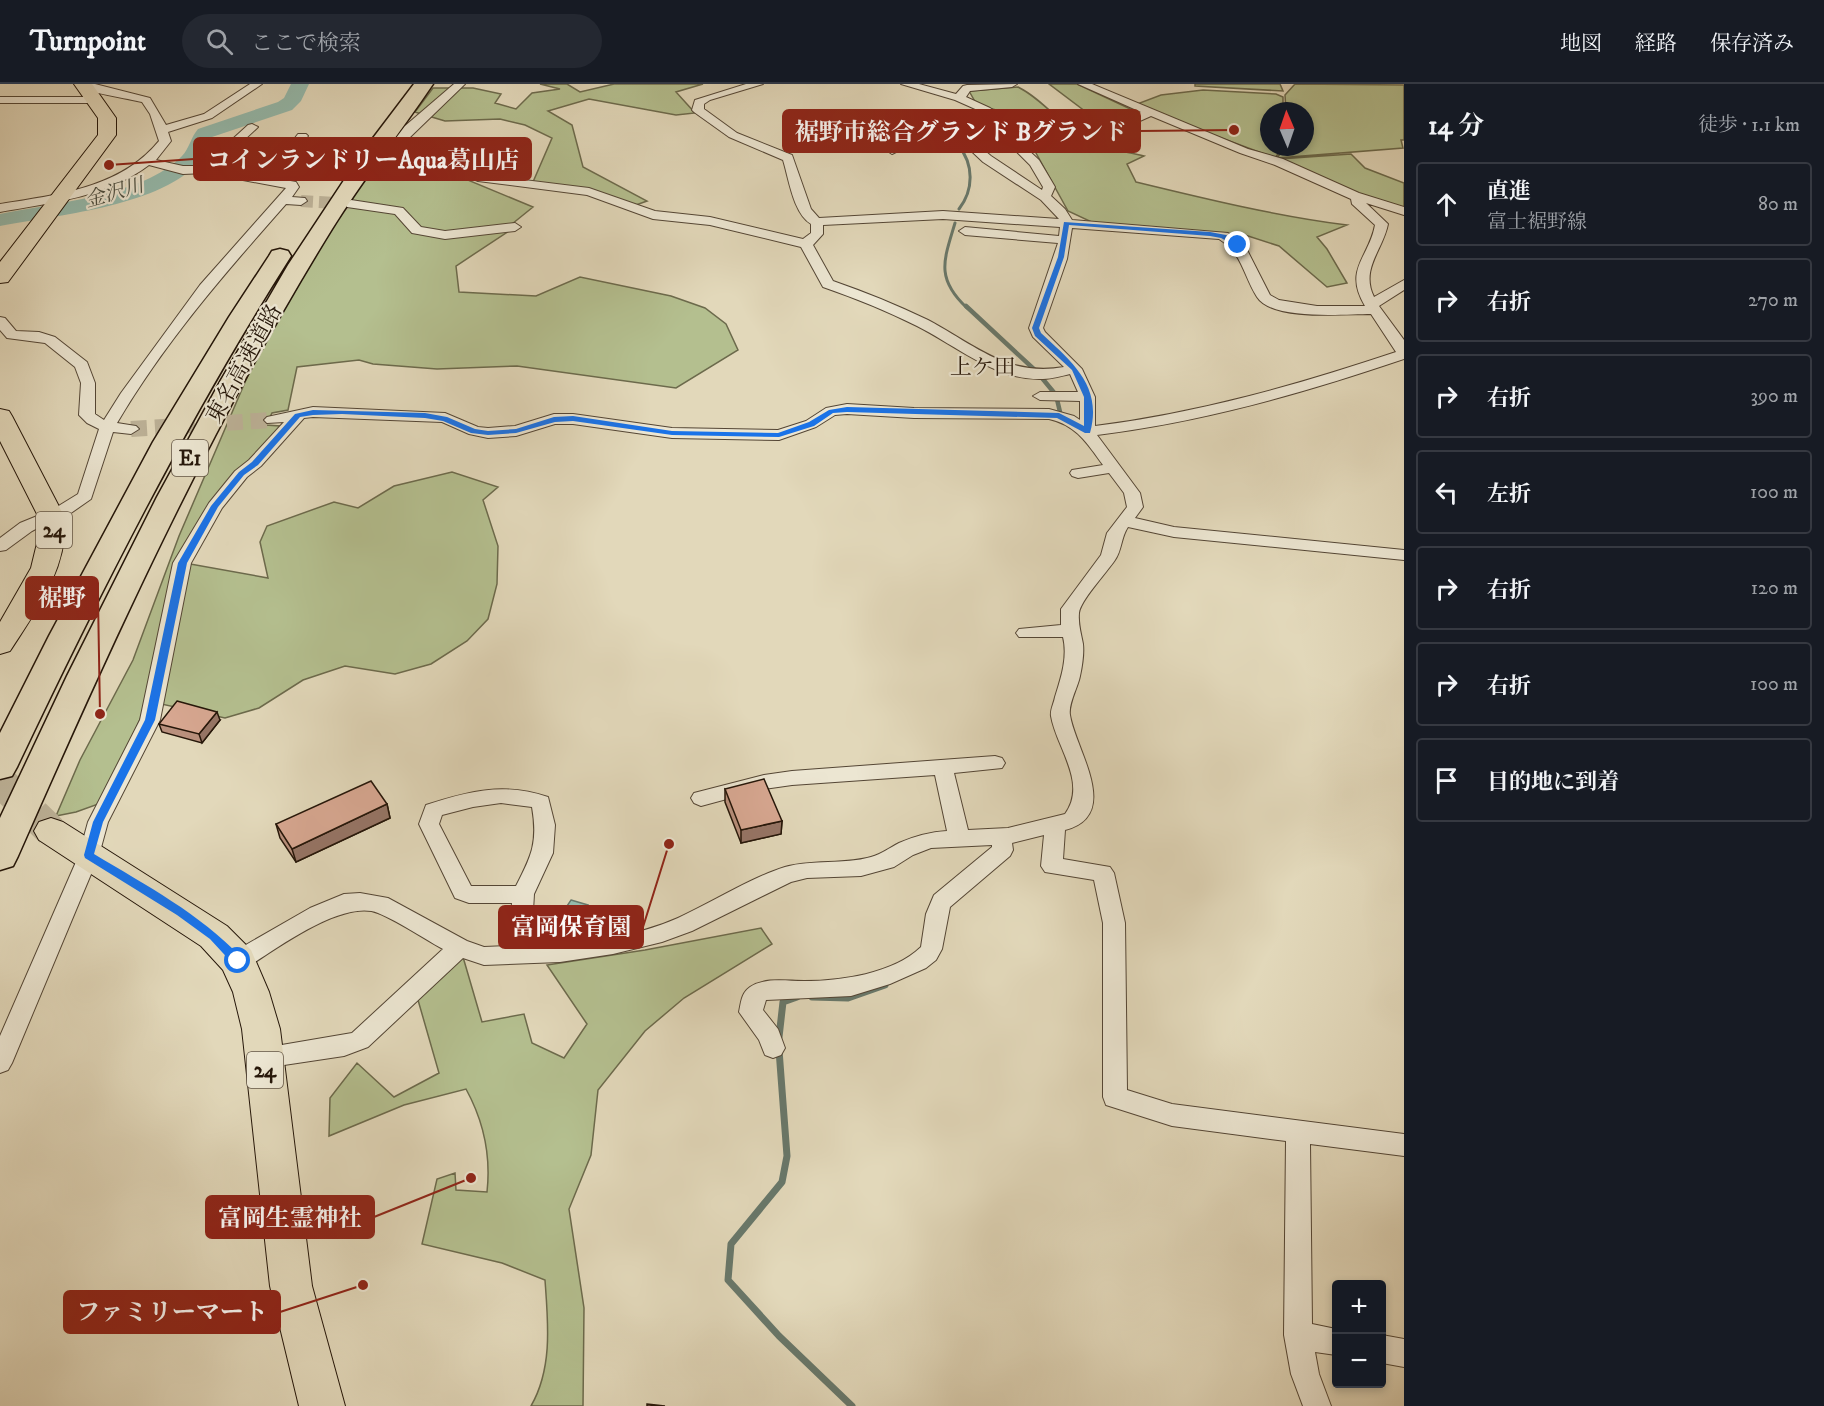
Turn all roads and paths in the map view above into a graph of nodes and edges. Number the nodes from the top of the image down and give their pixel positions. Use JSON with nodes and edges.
{"nodes":[{"id":1,"x":257,"y":84,"type":"edge"},
{"id":2,"x":402,"y":84,"type":"edge"},
{"id":3,"x":424,"y":84,"type":"edge"},
{"id":4,"x":460,"y":84,"type":"edge"},
{"id":5,"x":758,"y":84,"type":"edge"},
{"id":6,"x":906,"y":84,"type":"edge"},
{"id":7,"x":1012,"y":84,"type":"edge"},
{"id":8,"x":1083,"y":84,"type":"edge"},
{"id":9,"x":88,"y":90,"type":"edge"},
{"id":10,"x":959,"y":98,"type":"junction"},
{"id":11,"x":0,"y":100,"type":"edge"},
{"id":12,"x":1149,"y":113,"type":"junction"},
{"id":13,"x":913,"y":114,"type":"dead end"},
{"id":14,"x":252,"y":127,"type":"dead end"},
{"id":15,"x":162,"y":130,"type":"junction"},
{"id":16,"x":1107,"y":132,"type":"dead end"},
{"id":17,"x":302,"y":136,"type":"dead end"},
{"id":18,"x":147,"y":161,"type":"junction"},
{"id":19,"x":206,"y":169,"type":"junction"},
{"id":20,"x":248,"y":176,"type":"junction"},
{"id":21,"x":1355,"y":196,"type":"junction"},
{"id":22,"x":1046,"y":197,"type":"junction"},
{"id":23,"x":284,"y":200,"type":"junction"},
{"id":24,"x":301,"y":201,"type":"tunnel mouth"},
{"id":25,"x":351,"y":204,"type":"tunnel mouth"},
{"id":26,"x":54,"y":207,"type":"junction"},
{"id":27,"x":0,"y":208,"type":"edge"},
{"id":28,"x":1404,"y":211,"type":"edge"},
{"id":29,"x":817,"y":222,"type":"junction"},
{"id":30,"x":515,"y":226,"type":"dead end"},
{"id":31,"x":965,"y":231,"type":"dead end"},
{"id":32,"x":1065,"y":232,"type":"junction"},
{"id":33,"x":806,"y":244,"type":"junction"},
{"id":34,"x":0,"y":277,"type":"edge"},
{"id":35,"x":1404,"y":284,"type":"edge"},
{"id":36,"x":1373,"y":307,"type":"junction"},
{"id":37,"x":0,"y":321,"type":"edge"},
{"id":38,"x":1404,"y":354,"type":"edge"},
{"id":39,"x":1075,"y":369,"type":"junction"},
{"id":40,"x":1040,"y":396,"type":"dead end"},
{"id":41,"x":1088,"y":397,"type":"junction"},
{"id":42,"x":0,"y":416,"type":"edge"},
{"id":43,"x":298,"y":416,"type":"junction"},
{"id":44,"x":272,"y":420,"type":"tunnel mouth"},
{"id":45,"x":107,"y":428,"type":"junction"},
{"id":46,"x":130,"y":429,"type":"tunnel mouth"},
{"id":47,"x":1087,"y":432,"type":"junction"},
{"id":48,"x":1114,"y":468,"type":"junction"},
{"id":49,"x":1078,"y":473,"type":"dead end"},
{"id":50,"x":52,"y":516,"type":"junction"},
{"id":51,"x":1124,"y":521,"type":"junction"},
{"id":52,"x":0,"y":546,"type":"edge"},
{"id":53,"x":1404,"y":555,"type":"edge"},
{"id":54,"x":1070,"y":632,"type":"junction"},
{"id":55,"x":1025,"y":633,"type":"dead end"},
{"id":56,"x":0,"y":644,"type":"edge"},
{"id":57,"x":995,"y":763,"type":"dead end"},
{"id":58,"x":0,"y":767,"type":"edge"},
{"id":59,"x":943,"y":767,"type":"junction"},
{"id":60,"x":701,"y":798,"type":"dead end"},
{"id":61,"x":1055,"y":825,"type":"junction"},
{"id":62,"x":51,"y":831,"type":"tunnel mouth"},
{"id":63,"x":1001,"y":836,"type":"junction"},
{"id":64,"x":959,"y":837,"type":"junction"},
{"id":65,"x":89,"y":855,"type":"junction"},
{"id":66,"x":0,"y":856,"type":"edge"},
{"id":67,"x":523,"y":894,"type":"junction"},
{"id":68,"x":459,"y":948,"type":"junction"},
{"id":69,"x":519,"y":954,"type":"junction"},
{"id":70,"x":238,"y":961,"type":"junction"},
{"id":71,"x":773,"y":1048,"type":"dead end"},
{"id":72,"x":264,"y":1058,"type":"junction"},
{"id":73,"x":0,"y":1063,"type":"edge"},
{"id":74,"x":1298,"y":1131,"type":"junction"},
{"id":75,"x":1404,"y":1145,"type":"edge"},
{"id":76,"x":1298,"y":1335,"type":"junction"},
{"id":77,"x":1332,"y":1341,"type":"edge"},
{"id":78,"x":1386,"y":1350,"type":"edge"},
{"id":79,"x":1404,"y":1353,"type":"edge"},
{"id":80,"x":322,"y":1406,"type":"edge"},
{"id":81,"x":1317,"y":1406,"type":"edge"}],
"edges":[{"from":1,"to":15,"type":"street"},
{"from":2,"to":58,"type":"highway","name":"東名高速道路","number":"E1"},
{"from":3,"to":66,"type":"highway","name":"東名高速道路","number":"E1"},
{"from":4,"to":33,"type":"street"},
{"from":5,"to":29,"type":"street"},
{"from":6,"to":10,"type":"street"},
{"from":7,"to":10,"type":"street"},
{"from":8,"to":12,"type":"street"},
{"from":9,"to":11,"type":"street"},
{"from":9,"to":15,"type":"street"},
{"from":9,"to":26,"type":"main road"},
{"from":10,"to":22,"type":"street"},
{"from":12,"to":16,"type":"street"},
{"from":12,"to":21,"type":"street"},
{"from":13,"to":22,"type":"street"},
{"from":14,"to":19,"type":"street"},
{"from":15,"to":18,"type":"street"},
{"from":17,"to":20,"type":"street"},
{"from":18,"to":19,"type":"street"},
{"from":18,"to":26,"type":"street"},
{"from":19,"to":20,"type":"street"},
{"from":20,"to":23,"type":"street"},
{"from":21,"to":28,"type":"street"},
{"from":21,"to":36,"type":"street"},
{"from":22,"to":32,"type":"street"},
{"from":23,"to":24,"type":"street"},
{"from":23,"to":45,"type":"street"},
{"from":25,"to":30,"type":"street"},
{"from":26,"to":27,"type":"street"},
{"from":26,"to":34,"type":"main road"},
{"from":29,"to":32,"type":"street"},
{"from":29,"to":33,"type":"street"},
{"from":31,"to":32,"type":"street"},
{"from":32,"to":36,"type":"street"},
{"from":32,"to":39,"type":"street"},
{"from":33,"to":39,"type":"street"},
{"from":35,"to":36,"type":"street"},
{"from":36,"to":38,"type":"street"},
{"from":37,"to":45,"type":"street"},
{"from":38,"to":47,"type":"street"},
{"from":39,"to":41,"type":"street"},
{"from":40,"to":41,"type":"street"},
{"from":41,"to":47,"type":"street"},
{"from":42,"to":50,"type":"main road","number":"24"},
{"from":43,"to":44,"type":"street"},
{"from":43,"to":47,"type":"street"},
{"from":43,"to":65,"type":"street"},
{"from":45,"to":46,"type":"street"},
{"from":45,"to":50,"type":"street"},
{"from":47,"to":48,"type":"street"},
{"from":48,"to":49,"type":"street"},
{"from":48,"to":51,"type":"street"},
{"from":50,"to":52,"type":"street"},
{"from":50,"to":56,"type":"main road","number":"24"},
{"from":51,"to":53,"type":"street"},
{"from":51,"to":54,"type":"street"},
{"from":54,"to":55,"type":"street"},
{"from":54,"to":61,"type":"street"},
{"from":57,"to":59,"type":"street"},
{"from":59,"to":60,"type":"street"},
{"from":59,"to":64,"type":"street"},
{"from":61,"to":63,"type":"street"},
{"from":61,"to":74,"type":"street"},
{"from":62,"to":65,"type":"main road","number":"24"},
{"from":63,"to":64,"type":"street"},
{"from":63,"to":71,"type":"street"},
{"from":64,"to":69,"type":"street"},
{"from":65,"to":70,"type":"main road","number":"24"},
{"from":65,"to":73,"type":"street"},
{"from":67,"to":67,"type":"street"},
{"from":67,"to":69,"type":"street"},
{"from":68,"to":69,"type":"street"},
{"from":68,"to":70,"type":"street"},
{"from":68,"to":72,"type":"street"},
{"from":70,"to":72,"type":"main road","number":"24"},
{"from":72,"to":80,"type":"main road","number":"24"},
{"from":74,"to":75,"type":"street"},
{"from":74,"to":76,"type":"street"},
{"from":76,"to":77,"type":"street"},
{"from":76,"to":81,"type":"street"},
{"from":78,"to":79,"type":"street"}]}
